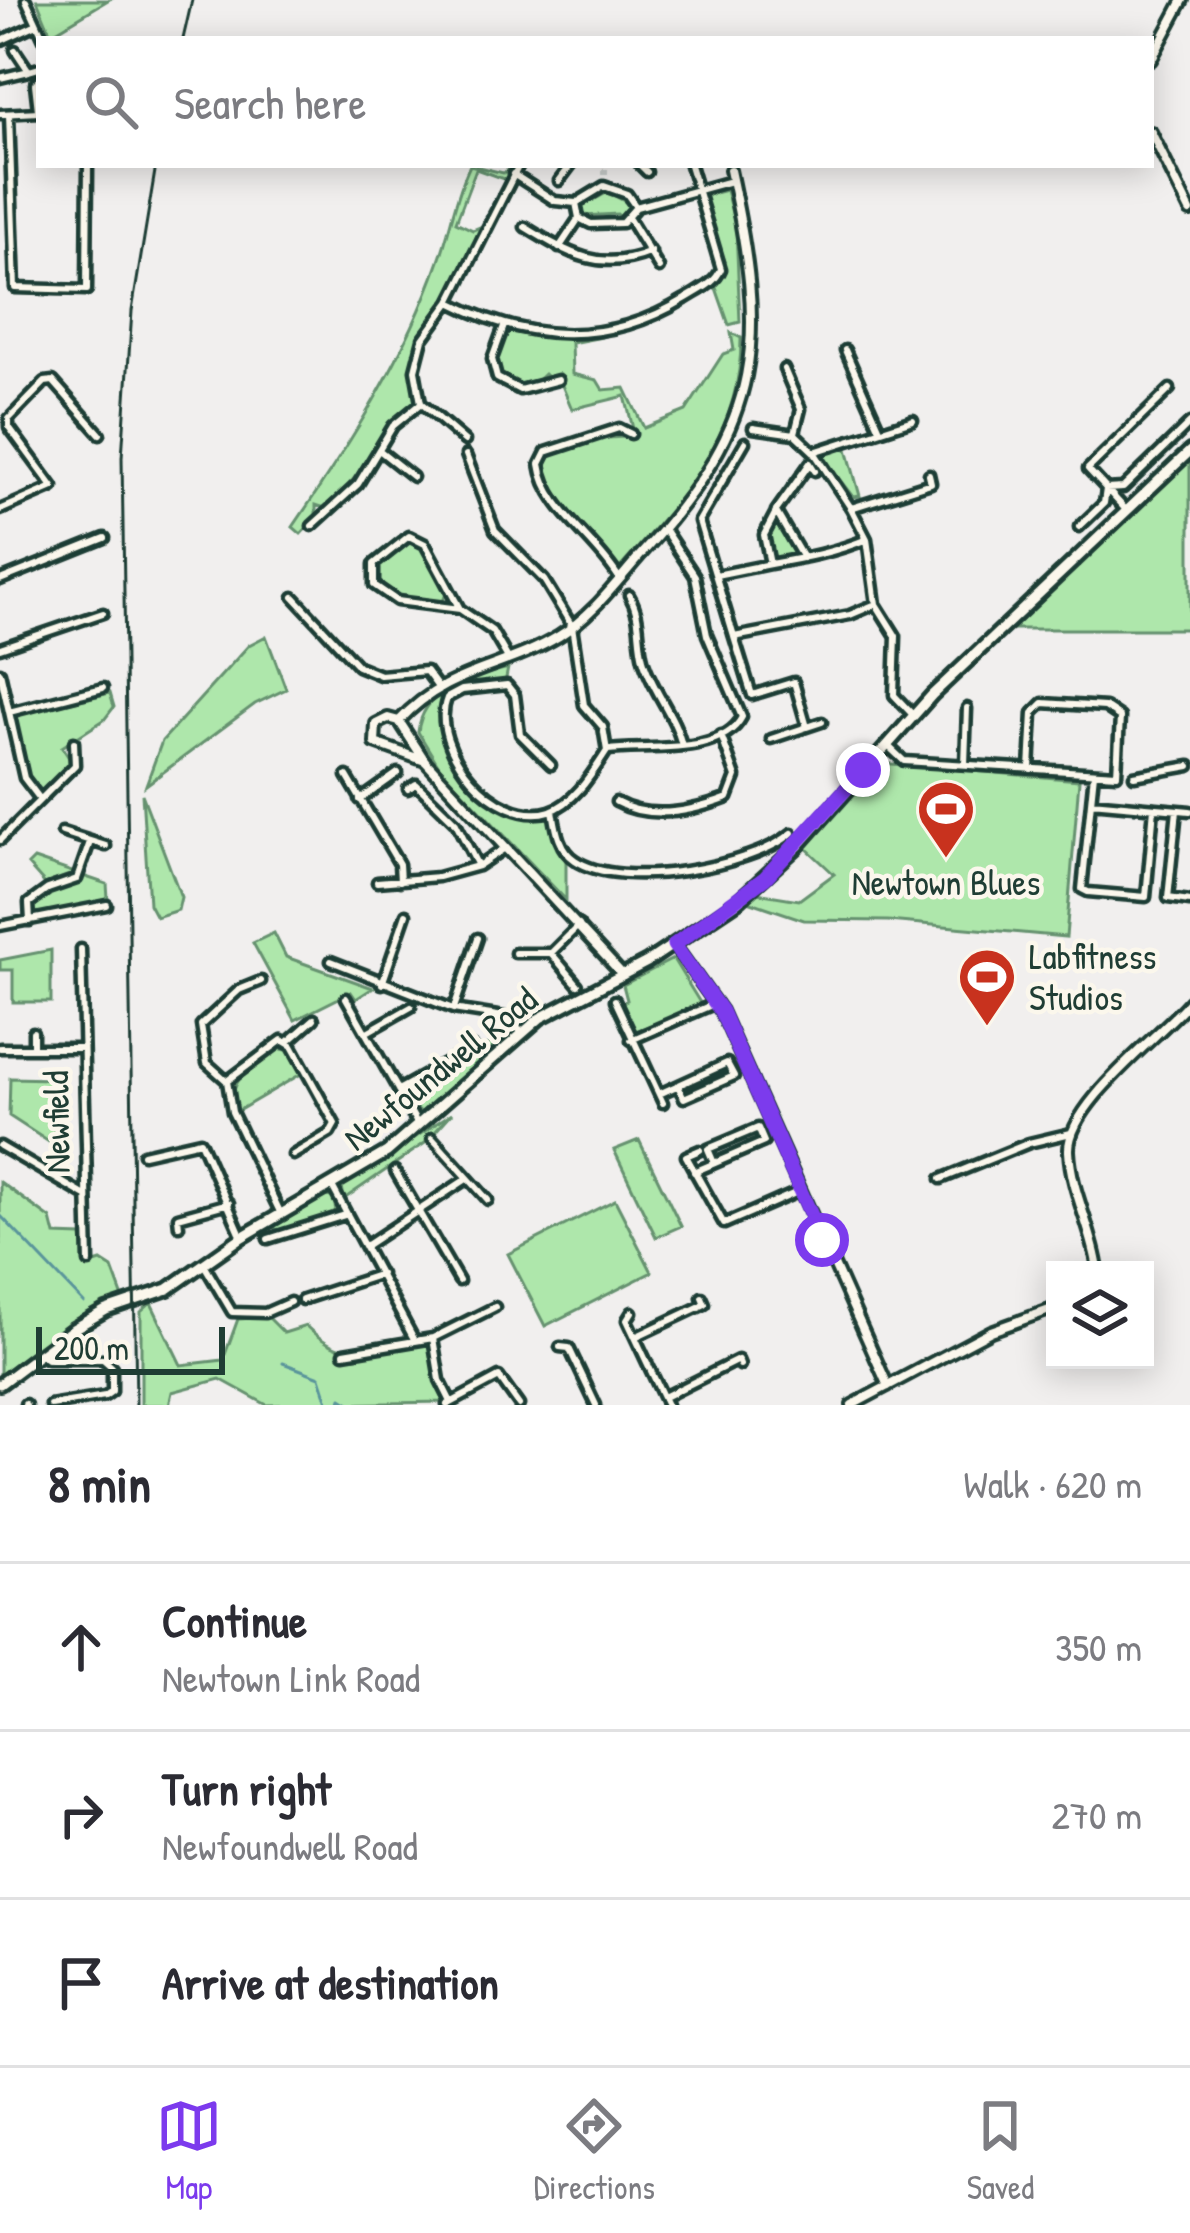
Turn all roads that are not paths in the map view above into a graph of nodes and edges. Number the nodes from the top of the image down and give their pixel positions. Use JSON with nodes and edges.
{"nodes":[{"id":1,"x":26,"y":0,"type":"edge"},
{"id":2,"x":1183,"y":0,"type":"edge"},
{"id":3,"x":37,"y":24,"type":"junction"},
{"id":4,"x":43,"y":36,"type":"edge"},
{"id":5,"x":0,"y":41,"type":"edge"},
{"id":6,"x":15,"y":50,"type":"dead end"},
{"id":7,"x":1154,"y":54,"type":"edge"},
{"id":8,"x":36,"y":69,"type":"edge"},
{"id":9,"x":29,"y":71,"type":"junction"},
{"id":10,"x":0,"y":78,"type":"edge"},
{"id":11,"x":36,"y":112,"type":"edge"},
{"id":12,"x":4,"y":114,"type":"edge"},
{"id":13,"x":1154,"y":138,"type":"edge"},
{"id":14,"x":88,"y":168,"type":"edge"},
{"id":15,"x":517,"y":168,"type":"edge"},
{"id":16,"x":569,"y":168,"type":"edge"},
{"id":17,"x":691,"y":168,"type":"edge"},
{"id":18,"x":513,"y":174,"type":"junction"},
{"id":19,"x":605,"y":176,"type":"dead end"},
{"id":20,"x":731,"y":176,"type":"joint"},
{"id":21,"x":559,"y":181,"type":"dead end"},
{"id":22,"x":604,"y":186,"type":"junction"},
{"id":23,"x":699,"y":192,"type":"junction"},
{"id":24,"x":576,"y":203,"type":"junction"},
{"id":25,"x":636,"y":207,"type":"junction"},
{"id":26,"x":1190,"y":211,"type":"edge"},
{"id":27,"x":5,"y":214,"type":"edge"},
{"id":28,"x":579,"y":218,"type":"junction"},
{"id":29,"x":629,"y":220,"type":"junction"},
{"id":30,"x":525,"y":227,"type":"dead end"},
{"id":31,"x":559,"y":248,"type":"junction"},
{"id":32,"x":651,"y":252,"type":"junction"},
{"id":33,"x":659,"y":268,"type":"dead end"},
{"id":34,"x":450,"y":302,"type":"junction"},
{"id":35,"x":505,"y":325,"type":"junction"},
{"id":36,"x":845,"y":350,"type":"dead end"},
{"id":37,"x":784,"y":369,"type":"dead end"},
{"id":38,"x":558,"y":380,"type":"dead end"},
{"id":39,"x":1170,"y":389,"type":"dead end"},
{"id":40,"x":421,"y":403,"type":"junction"},
{"id":41,"x":913,"y":420,"type":"dead end"},
{"id":42,"x":1190,"y":423,"type":"edge"},
{"id":43,"x":753,"y":428,"type":"dead end"},
{"id":44,"x":880,"y":429,"type":"junction"},
{"id":45,"x":100,"y":434,"type":"dead end"},
{"id":46,"x":631,"y":434,"type":"dead end"},
{"id":47,"x":795,"y":434,"type":"junction"},
{"id":48,"x":466,"y":441,"type":"dead end"},
{"id":49,"x":746,"y":442,"type":"dead end"},
{"id":50,"x":379,"y":449,"type":"junction"},
{"id":51,"x":1190,"y":451,"type":"edge"},
{"id":52,"x":814,"y":452,"type":"junction"},
{"id":53,"x":466,"y":455,"type":"dead end"},
{"id":54,"x":815,"y":471,"type":"dead end"},
{"id":55,"x":928,"y":474,"type":"dead end"},
{"id":56,"x":413,"y":477,"type":"dead end"},
{"id":57,"x":1106,"y":489,"type":"junction"},
{"id":58,"x":851,"y":508,"type":"junction"},
{"id":59,"x":0,"y":510,"type":"edge"},
{"id":60,"x":1126,"y":510,"type":"junction"},
{"id":61,"x":776,"y":512,"type":"junction"},
{"id":62,"x":312,"y":526,"type":"dead end"},
{"id":63,"x":1079,"y":527,"type":"dead end"},
{"id":64,"x":664,"y":529,"type":"junction"},
{"id":65,"x":105,"y":538,"type":"dead end"},
{"id":66,"x":867,"y":539,"type":"junction"},
{"id":67,"x":803,"y":559,"type":"junction"},
{"id":68,"x":770,"y":564,"type":"junction"},
{"id":69,"x":716,"y":575,"type":"junction"},
{"id":70,"x":620,"y":579,"type":"junction"},
{"id":71,"x":0,"y":580,"type":"edge"},
{"id":72,"x":629,"y":595,"type":"dead end"},
{"id":73,"x":294,"y":597,"type":"dead end"},
{"id":74,"x":876,"y":604,"type":"junction"},
{"id":75,"x":460,"y":609,"type":"junction"},
{"id":76,"x":103,"y":614,"type":"dead end"},
{"id":77,"x":572,"y":626,"type":"junction"},
{"id":78,"x":734,"y":637,"type":"junction"},
{"id":79,"x":0,"y":648,"type":"edge"},
{"id":80,"x":509,"y":660,"type":"junction"},
{"id":81,"x":0,"y":672,"type":"edge"},
{"id":82,"x":437,"y":686,"type":"junction"},
{"id":83,"x":103,"y":688,"type":"dead end"},
{"id":84,"x":967,"y":708,"type":"dead end"},
{"id":85,"x":12,"y":711,"type":"junction"},
{"id":86,"x":913,"y":715,"type":"junction"},
{"id":87,"x":399,"y":721,"type":"junction"},
{"id":88,"x":822,"y":722,"type":"dead end"},
{"id":89,"x":807,"y":727,"type":"junction"},
{"id":90,"x":406,"y":733,"type":"junction"},
{"id":91,"x":721,"y":735,"type":"junction"},
{"id":92,"x":771,"y":739,"type":"dead end"},
{"id":93,"x":74,"y":742,"type":"dead end"},
{"id":94,"x":885,"y":744,"type":"junction"},
{"id":95,"x":682,"y":746,"type":"junction"},
{"id":96,"x":394,"y":751,"type":"junction"},
{"id":97,"x":607,"y":751,"type":"junction"},
{"id":98,"x":425,"y":761,"type":"junction"},
{"id":99,"x":551,"y":765,"type":"dead end"},
{"id":100,"x":965,"y":765,"type":"junction"},
{"id":101,"x":1190,"y":766,"type":"edge"},
{"id":102,"x":1030,"y":769,"type":"junction"},
{"id":103,"x":1094,"y":772,"type":"junction"},
{"id":104,"x":398,"y":773,"type":"dead end"},
{"id":105,"x":347,"y":776,"type":"dead end"},
{"id":106,"x":1133,"y":776,"type":"dead end"},
{"id":107,"x":415,"y":784,"type":"dead end"},
{"id":108,"x":40,"y":799,"type":"junction"},
{"id":109,"x":360,"y":800,"type":"junction"},
{"id":110,"x":616,"y":802,"type":"dead end"},
{"id":111,"x":1091,"y":802,"type":"junction"},
{"id":112,"x":1154,"y":808,"type":"junction"},
{"id":113,"x":554,"y":810,"type":"junction"},
{"id":114,"x":1177,"y":810,"type":"junction"},
{"id":115,"x":1190,"y":811,"type":"edge"},
{"id":116,"x":62,"y":832,"type":"dead end"},
{"id":117,"x":792,"y":832,"type":"dead end"},
{"id":118,"x":0,"y":840,"type":"edge"},
{"id":119,"x":91,"y":842,"type":"junction"},
{"id":120,"x":106,"y":846,"type":"dead end"},
{"id":121,"x":508,"y":846,"type":"junction"},
{"id":122,"x":478,"y":866,"type":"junction"},
{"id":123,"x":400,"y":881,"type":"junction"},
{"id":124,"x":376,"y":882,"type":"dead end"},
{"id":125,"x":1190,"y":901,"type":"edge"},
{"id":126,"x":106,"y":905,"type":"dead end"},
{"id":127,"x":406,"y":914,"type":"dead end"},
{"id":128,"x":30,"y":921,"type":"junction"},
{"id":129,"x":579,"y":925,"type":"junction"},
{"id":130,"x":0,"y":926,"type":"edge"},
{"id":131,"x":478,"y":938,"type":"dead end"},
{"id":132,"x":674,"y":945,"type":"junction"},
{"id":133,"x":81,"y":949,"type":"dead end"},
{"id":134,"x":515,"y":953,"type":"dead end"},
{"id":135,"x":551,"y":953,"type":"junction"},
{"id":136,"x":331,"y":961,"type":"dead end"},
{"id":137,"x":623,"y":974,"type":"junction"},
{"id":138,"x":261,"y":981,"type":"dead end"},
{"id":139,"x":382,"y":984,"type":"junction"},
{"id":140,"x":578,"y":985,"type":"dead end"},
{"id":141,"x":346,"y":998,"type":"dead end"},
{"id":142,"x":615,"y":1000,"type":"dead end"},
{"id":143,"x":1190,"y":1001,"type":"edge"},
{"id":144,"x":716,"y":1003,"type":"junction"},
{"id":145,"x":412,"y":1007,"type":"dead end"},
{"id":146,"x":453,"y":1009,"type":"junction"},
{"id":147,"x":314,"y":1019,"type":"dead end"},
{"id":148,"x":522,"y":1031,"type":"junction"},
{"id":149,"x":33,"y":1032,"type":"dead end"},
{"id":150,"x":367,"y":1032,"type":"junction"},
{"id":151,"x":631,"y":1040,"type":"junction"},
{"id":152,"x":288,"y":1042,"type":"junction"},
{"id":153,"x":0,"y":1048,"type":"edge"},
{"id":154,"x":33,"y":1048,"type":"junction"},
{"id":155,"x":82,"y":1048,"type":"junction"},
{"id":156,"x":473,"y":1048,"type":"dead end"},
{"id":157,"x":227,"y":1081,"type":"junction"},
{"id":158,"x":678,"y":1085,"type":"junction"},
{"id":159,"x":398,"y":1090,"type":"junction"},
{"id":160,"x":659,"y":1094,"type":"junction"},
{"id":161,"x":663,"y":1103,"type":"dead end"},
{"id":162,"x":419,"y":1128,"type":"junction"},
{"id":163,"x":1071,"y":1132,"type":"junction"},
{"id":164,"x":431,"y":1138,"type":"dead end"},
{"id":165,"x":0,"y":1146,"type":"edge"},
{"id":166,"x":700,"y":1150,"type":"dead end"},
{"id":167,"x":143,"y":1154,"type":"dead end"},
{"id":168,"x":293,"y":1155,"type":"dead end"},
{"id":169,"x":714,"y":1163,"type":"junction"},
{"id":170,"x":395,"y":1171,"type":"dead end"},
{"id":171,"x":694,"y":1172,"type":"junction"},
{"id":172,"x":468,"y":1178,"type":"junction"},
{"id":173,"x":941,"y":1179,"type":"dead end"},
{"id":174,"x":332,"y":1186,"type":"junction"},
{"id":175,"x":800,"y":1191,"type":"junction"},
{"id":176,"x":84,"y":1195,"type":"junction"},
{"id":177,"x":488,"y":1200,"type":"dead end"},
{"id":178,"x":229,"y":1203,"type":"junction"},
{"id":179,"x":419,"y":1213,"type":"junction"},
{"id":180,"x":281,"y":1214,"type":"junction"},
{"id":181,"x":346,"y":1215,"type":"junction"},
{"id":182,"x":179,"y":1226,"type":"dead end"},
{"id":183,"x":242,"y":1237,"type":"junction"},
{"id":184,"x":268,"y":1239,"type":"dead end"},
{"id":185,"x":365,"y":1246,"type":"junction"},
{"id":186,"x":1096,"y":1261,"type":"edge"},
{"id":187,"x":89,"y":1262,"type":"dead end"},
{"id":188,"x":203,"y":1263,"type":"junction"},
{"id":189,"x":381,"y":1274,"type":"junction"},
{"id":190,"x":459,"y":1281,"type":"dead end"},
{"id":191,"x":702,"y":1298,"type":"dead end"},
{"id":192,"x":302,"y":1300,"type":"dead end"},
{"id":193,"x":290,"y":1303,"type":"dead end"},
{"id":194,"x":495,"y":1307,"type":"dead end"},
{"id":195,"x":1046,"y":1311,"type":"edge"},
{"id":196,"x":632,"y":1312,"type":"dead end"},
{"id":197,"x":635,"y":1337,"type":"junction"},
{"id":198,"x":433,"y":1338,"type":"junction"},
{"id":199,"x":414,"y":1339,"type":"junction"},
{"id":200,"x":560,"y":1347,"type":"dead end"},
{"id":201,"x":39,"y":1352,"type":"junction"},
{"id":202,"x":344,"y":1353,"type":"dead end"},
{"id":203,"x":740,"y":1365,"type":"dead end"},
{"id":204,"x":0,"y":1384,"type":"edge"},
{"id":205,"x":888,"y":1386,"type":"junction"},
{"id":206,"x":665,"y":1401,"type":"edge"},
{"id":207,"x":449,"y":1404,"type":"edge"},
{"id":208,"x":50,"y":1405,"type":"edge"},
{"id":209,"x":520,"y":1405,"type":"edge"},
{"id":210,"x":596,"y":1405,"type":"edge"},
{"id":211,"x":852,"y":1405,"type":"edge"}],
"edges":[{"from":1,"to":3,"type":"street"},
{"from":2,"to":7,"type":"street"},
{"from":3,"to":4,"type":"street"},
{"from":3,"to":5,"type":"street"},
{"from":6,"to":9,"type":"street"},
{"from":8,"to":9,"type":"street"},
{"from":9,"to":10,"type":"street"},
{"from":11,"to":12,"type":"street"},
{"from":12,"to":27,"type":"street"},
{"from":13,"to":26,"type":"street"},
{"from":14,"to":27,"type":"street"},
{"from":15,"to":18,"type":"street"},
{"from":16,"to":21,"type":"street"},
{"from":17,"to":23,"type":"street"},
{"from":18,"to":24,"type":"street"},
{"from":18,"to":34,"type":"street"},
{"from":19,"to":22,"type":"street"},
{"from":20,"to":23,"type":"street"},
{"from":20,"to":64,"type":"street"},
{"from":22,"to":24,"type":"street"},
{"from":22,"to":25,"type":"street"},
{"from":23,"to":25,"type":"street"},
{"from":23,"to":35,"type":"street"},
{"from":24,"to":28,"type":"street"},
{"from":25,"to":29,"type":"street"},
{"from":28,"to":29,"type":"street"},
{"from":28,"to":31,"type":"street"},
{"from":29,"to":32,"type":"street"},
{"from":30,"to":31,"type":"street"},
{"from":31,"to":32,"type":"street"},
{"from":32,"to":33,"type":"street"},
{"from":34,"to":35,"type":"street"},
{"from":34,"to":40,"type":"street"},
{"from":35,"to":38,"type":"street"},
{"from":36,"to":44,"type":"street"},
{"from":37,"to":47,"type":"street"},
{"from":39,"to":57,"type":"street"},
{"from":40,"to":48,"type":"street"},
{"from":40,"to":50,"type":"street"},
{"from":41,"to":44,"type":"street"},
{"from":42,"to":57,"type":"street"},
{"from":43,"to":47,"type":"street"},
{"from":44,"to":52,"type":"street"},
{"from":45,"to":59,"type":"street"},
{"from":46,"to":70,"type":"street"},
{"from":47,"to":52,"type":"street"},
{"from":49,"to":69,"type":"street"},
{"from":50,"to":56,"type":"street"},
{"from":50,"to":62,"type":"street"},
{"from":51,"to":60,"type":"main road","name":"Newfoundwell Road"},
{"from":52,"to":58,"type":"street"},
{"from":53,"to":77,"type":"street"},
{"from":54,"to":61,"type":"street"},
{"from":55,"to":58,"type":"street"},
{"from":57,"to":60,"type":"street"},
{"from":57,"to":63,"type":"street"},
{"from":58,"to":66,"type":"street"},
{"from":60,"to":86,"type":"main road","name":"Newfoundwell Road"},
{"from":61,"to":67,"type":"street"},
{"from":61,"to":68,"type":"street"},
{"from":64,"to":70,"type":"street"},
{"from":64,"to":91,"type":"street"},
{"from":65,"to":71,"type":"street"},
{"from":66,"to":67,"type":"street"},
{"from":66,"to":74,"type":"street"},
{"from":67,"to":68,"type":"street"},
{"from":68,"to":69,"type":"street"},
{"from":69,"to":78,"type":"street"},
{"from":70,"to":77,"type":"street"},
{"from":72,"to":95,"type":"street"},
{"from":73,"to":82,"type":"street"},
{"from":74,"to":78,"type":"street"},
{"from":74,"to":86,"type":"street"},
{"from":75,"to":75,"type":"street"},
{"from":75,"to":80,"type":"street"},
{"from":76,"to":79,"type":"street"},
{"from":77,"to":80,"type":"street"},
{"from":77,"to":97,"type":"street"},
{"from":78,"to":89,"type":"street"},
{"from":80,"to":82,"type":"street"},
{"from":81,"to":85,"type":"street"},
{"from":82,"to":87,"type":"street"},
{"from":83,"to":85,"type":"street"},
{"from":84,"to":100,"type":"street"},
{"from":85,"to":108,"type":"street"},
{"from":86,"to":94,"type":"main road","name":"Newfoundwell Road"},
{"from":87,"to":90,"type":"street"},
{"from":87,"to":96,"type":"street"},
{"from":88,"to":89,"type":"street"},
{"from":89,"to":92,"type":"street"},
{"from":90,"to":96,"type":"street"},
{"from":90,"to":98,"type":"street"},
{"from":91,"to":95,"type":"street"},
{"from":91,"to":110,"type":"street"},
{"from":93,"to":108,"type":"street"},
{"from":94,"to":100,"type":"street"},
{"from":94,"to":132,"type":"main road","name":"Newfoundwell Road"},
{"from":95,"to":97,"type":"street"},
{"from":96,"to":98,"type":"street"},
{"from":97,"to":113,"type":"street"},
{"from":98,"to":121,"type":"street"},
{"from":99,"to":113,"type":"street"},
{"from":100,"to":102,"type":"street"},
{"from":101,"to":106,"type":"street"},
{"from":102,"to":103,"type":"street"},
{"from":102,"to":103,"type":"street"},
{"from":103,"to":111,"type":"street"},
{"from":104,"to":109,"type":"street"},
{"from":105,"to":109,"type":"street"},
{"from":107,"to":122,"type":"street"},
{"from":108,"to":118,"type":"street"},
{"from":109,"to":123,"type":"street"},
{"from":111,"to":112,"type":"street"},
{"from":111,"to":112,"type":"street"},
{"from":112,"to":114,"type":"street"},
{"from":113,"to":117,"type":"street"},
{"from":114,"to":115,"type":"street"},
{"from":114,"to":125,"type":"street"},
{"from":116,"to":119,"type":"street"},
{"from":119,"to":120,"type":"street"},
{"from":119,"to":128,"type":"street"},
{"from":121,"to":122,"type":"street"},
{"from":121,"to":129,"type":"street"},
{"from":122,"to":123,"type":"street"},
{"from":123,"to":124,"type":"street"},
{"from":126,"to":128,"type":"street"},
{"from":127,"to":139,"type":"street"},
{"from":128,"to":130,"type":"street"},
{"from":129,"to":135,"type":"street"},
{"from":129,"to":137,"type":"street"},
{"from":131,"to":146,"type":"street"},
{"from":132,"to":137,"type":"main road","name":"Newfoundwell Road"},
{"from":132,"to":144,"type":"street"},
{"from":133,"to":155,"type":"street","name":"Newfield"},
{"from":134,"to":135,"type":"street"},
{"from":135,"to":140,"type":"street"},
{"from":136,"to":139,"type":"street"},
{"from":137,"to":148,"type":"main road","name":"Newfoundwell Road"},
{"from":138,"to":157,"type":"street"},
{"from":139,"to":146,"type":"street"},
{"from":141,"to":150,"type":"street"},
{"from":142,"to":151,"type":"street"},
{"from":143,"to":163,"type":"street"},
{"from":144,"to":151,"type":"street"},
{"from":144,"to":175,"type":"street"},
{"from":145,"to":150,"type":"street"},
{"from":146,"to":148,"type":"street"},
{"from":147,"to":152,"type":"street"},
{"from":148,"to":162,"type":"main road","name":"Newfoundwell Road"},
{"from":149,"to":154,"type":"street","name":"Newfield"},
{"from":150,"to":159,"type":"street"},
{"from":151,"to":160,"type":"street"},
{"from":152,"to":157,"type":"street"},
{"from":152,"to":168,"type":"street"},
{"from":153,"to":154,"type":"street","name":"Newfield"},
{"from":154,"to":155,"type":"street","name":"Newfield"},
{"from":155,"to":176,"type":"street","name":"Newfield"},
{"from":156,"to":159,"type":"street"},
{"from":157,"to":180,"type":"street"},
{"from":158,"to":158,"type":"street"},
{"from":158,"to":160,"type":"street"},
{"from":159,"to":162,"type":"street"},
{"from":160,"to":161,"type":"street"},
{"from":162,"to":174,"type":"main road","name":"Newfoundwell Road"},
{"from":163,"to":173,"type":"street"},
{"from":163,"to":186,"type":"street"},
{"from":164,"to":172,"type":"street"},
{"from":165,"to":176,"type":"street","name":"Newfield"},
{"from":166,"to":171,"type":"street"},
{"from":167,"to":178,"type":"street"},
{"from":169,"to":169,"type":"street"},
{"from":169,"to":171,"type":"street"},
{"from":170,"to":179,"type":"street"},
{"from":171,"to":175,"type":"street"},
{"from":172,"to":177,"type":"street"},
{"from":172,"to":179,"type":"street"},
{"from":174,"to":180,"type":"main road","name":"Newfoundwell Road"},
{"from":174,"to":181,"type":"street"},
{"from":175,"to":205,"type":"street"},
{"from":176,"to":187,"type":"street","name":"Newfield"},
{"from":178,"to":182,"type":"street"},
{"from":178,"to":183,"type":"street"},
{"from":179,"to":185,"type":"street"},
{"from":179,"to":190,"type":"street"},
{"from":180,"to":183,"type":"main road","name":"Newfoundwell Road"},
{"from":181,"to":184,"type":"street"},
{"from":181,"to":185,"type":"street"},
{"from":183,"to":188,"type":"main road","name":"Newfoundwell Road"},
{"from":185,"to":189,"type":"street"},
{"from":188,"to":193,"type":"street"},
{"from":188,"to":201,"type":"main road","name":"Newfoundwell Road"},
{"from":189,"to":192,"type":"street"},
{"from":189,"to":199,"type":"street"},
{"from":191,"to":197,"type":"street"},
{"from":194,"to":198,"type":"street"},
{"from":195,"to":205,"type":"street"},
{"from":196,"to":197,"type":"street"},
{"from":197,"to":206,"type":"street"},
{"from":198,"to":199,"type":"street"},
{"from":198,"to":207,"type":"street"},
{"from":199,"to":202,"type":"street"},
{"from":200,"to":210,"type":"street"},
{"from":201,"to":204,"type":"main road","name":"Newfoundwell Road"},
{"from":201,"to":208,"type":"street"},
{"from":203,"to":206,"type":"street"},
{"from":205,"to":211,"type":"street"},
{"from":207,"to":209,"type":"street"}]}
